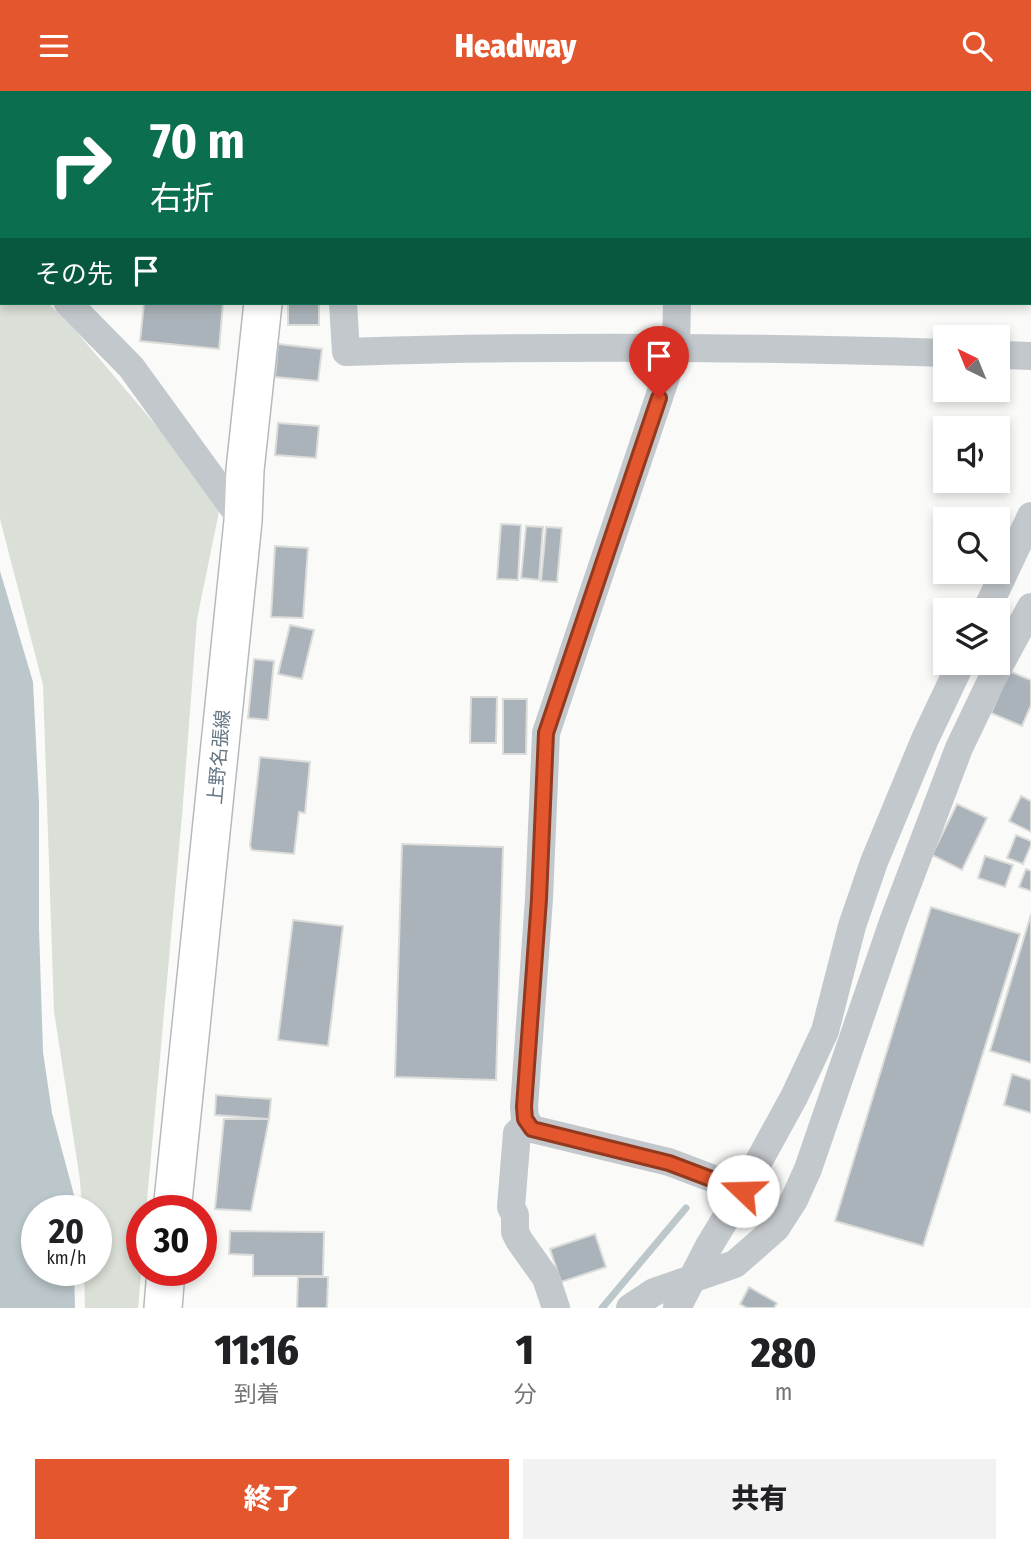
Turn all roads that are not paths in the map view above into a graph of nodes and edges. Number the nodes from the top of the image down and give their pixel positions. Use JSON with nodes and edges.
{"nodes":[{"id":1,"x":70,"y":305,"type":"edge"},
{"id":2,"x":263,"y":305,"type":"edge"},
{"id":3,"x":343,"y":305,"type":"edge"},
{"id":4,"x":677,"y":305,"type":"edge"},
{"id":5,"x":676,"y":347,"type":"junction"},
{"id":6,"x":933,"y":353,"type":"edge"},
{"id":7,"x":1010,"y":355,"type":"edge"},
{"id":8,"x":1031,"y":356,"type":"edge"},
{"id":9,"x":1031,"y":516,"type":"edge"},
{"id":10,"x":243,"y":521,"type":"junction"},
{"id":11,"x":992,"y":598,"type":"edge"},
{"id":12,"x":1031,"y":607,"type":"edge"},
{"id":13,"x":955,"y":675,"type":"edge"},
{"id":14,"x":528,"y":1123,"type":"junction"},
{"id":15,"x":743,"y":1191,"type":"junction"},
{"id":16,"x":174,"y":1195,"type":"edge"},
{"id":17,"x":690,"y":1281,"type":"junction"},
{"id":18,"x":165,"y":1286,"type":"edge"},
{"id":19,"x":163,"y":1308,"type":"edge"},
{"id":20,"x":556,"y":1308,"type":"edge"},
{"id":21,"x":630,"y":1308,"type":"edge"},
{"id":22,"x":677,"y":1308,"type":"edge"}],
"edges":[{"from":1,"to":10,"type":"street"},
{"from":2,"to":10,"type":"main road","name":"上野名張線"},
{"from":3,"to":5,"type":"street"},
{"from":4,"to":5,"type":"street"},
{"from":5,"to":6,"type":"street"},
{"from":5,"to":14,"type":"street"},
{"from":7,"to":8,"type":"street"},
{"from":9,"to":11,"type":"street"},
{"from":10,"to":16,"type":"main road","name":"上野名張線"},
{"from":12,"to":17,"type":"street"},
{"from":13,"to":15,"type":"street"},
{"from":14,"to":15,"type":"street"},
{"from":14,"to":20,"type":"street"},
{"from":15,"to":17,"type":"street"},
{"from":17,"to":21,"type":"street"},
{"from":17,"to":22,"type":"street"},
{"from":18,"to":19,"type":"main road"}]}
